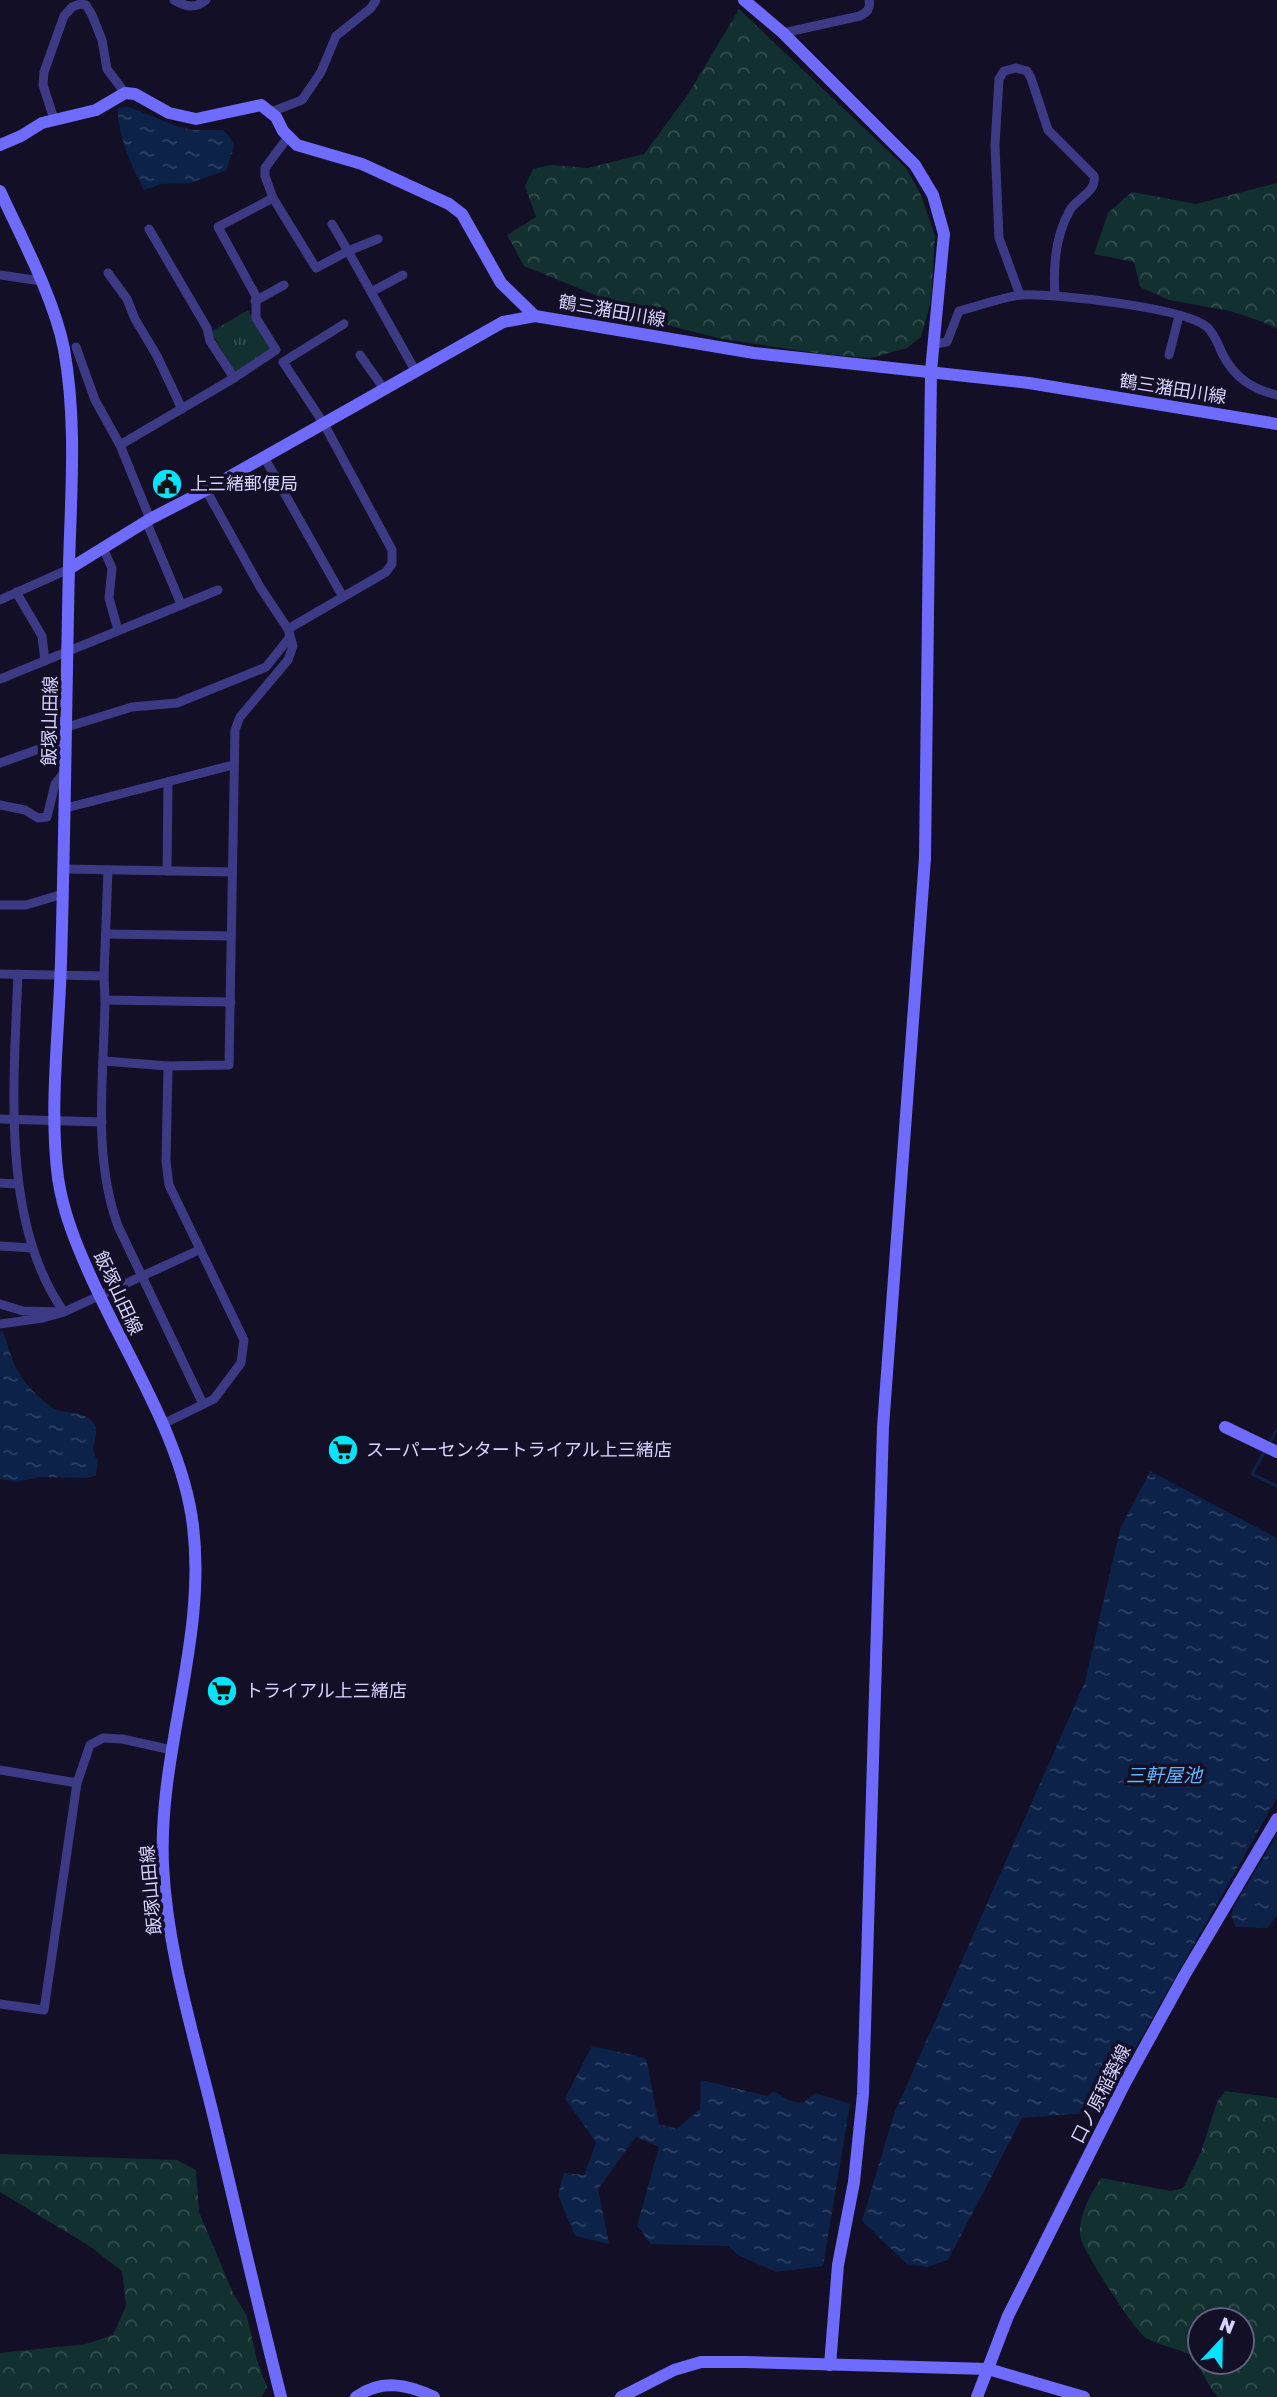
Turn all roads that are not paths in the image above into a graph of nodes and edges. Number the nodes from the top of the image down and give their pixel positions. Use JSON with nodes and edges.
{"nodes":[{"id":1,"x":174,"y":0,"type":"edge"},
{"id":2,"x":206,"y":0,"type":"edge"},
{"id":3,"x":376,"y":0,"type":"edge"},
{"id":4,"x":744,"y":0,"type":"edge"},
{"id":5,"x":869,"y":0,"type":"edge"},
{"id":6,"x":783,"y":33,"type":"junction"},
{"id":7,"x":125,"y":93,"type":"junction"},
{"id":8,"x":271,"y":112,"type":"junction"},
{"id":9,"x":54,"y":120,"type":"junction"},
{"id":10,"x":288,"y":137,"type":"junction"},
{"id":11,"x":0,"y":145,"type":"edge"},
{"id":12,"x":0,"y":191,"type":"edge"},
{"id":13,"x":273,"y":198,"type":"junction"},
{"id":14,"x":332,"y":224,"type":"dead end"},
{"id":15,"x":149,"y":229,"type":"dead end"},
{"id":16,"x":378,"y":239,"type":"dead end"},
{"id":17,"x":348,"y":251,"type":"junction"},
{"id":18,"x":108,"y":273,"type":"dead end"},
{"id":19,"x":0,"y":275,"type":"edge"},
{"id":20,"x":403,"y":275,"type":"dead end"},
{"id":21,"x":41,"y":281,"type":"junction"},
{"id":22,"x":284,"y":285,"type":"dead end"},
{"id":23,"x":371,"y":292,"type":"junction"},
{"id":24,"x":1020,"y":295,"type":"junction"},
{"id":25,"x":1055,"y":295,"type":"junction"},
{"id":26,"x":255,"y":301,"type":"junction"},
{"id":27,"x":535,"y":316,"type":"junction"},
{"id":28,"x":1179,"y":316,"type":"junction"},
{"id":29,"x":344,"y":324,"type":"dead end"},
{"id":30,"x":934,"y":344,"type":"junction"},
{"id":31,"x":76,"y":346,"type":"dead end"},
{"id":32,"x":360,"y":355,"type":"dead end"},
{"id":33,"x":1169,"y":355,"type":"dead end"},
{"id":34,"x":931,"y":371,"type":"junction"},
{"id":35,"x":416,"y":372,"type":"junction"},
{"id":36,"x":234,"y":378,"type":"junction"},
{"id":37,"x":384,"y":390,"type":"junction"},
{"id":38,"x":1277,"y":395,"type":"edge"},
{"id":39,"x":182,"y":408,"type":"junction"},
{"id":40,"x":324,"y":424,"type":"junction"},
{"id":41,"x":1277,"y":424,"type":"edge"},
{"id":42,"x":120,"y":445,"type":"junction"},
{"id":43,"x":264,"y":457,"type":"junction"},
{"id":44,"x":206,"y":490,"type":"junction"},
{"id":45,"x":148,"y":520,"type":"junction"},
{"id":46,"x":103,"y":548,"type":"junction"},
{"id":47,"x":69,"y":569,"type":"junction"},
{"id":48,"x":218,"y":590,"type":"dead end"},
{"id":49,"x":16,"y":592,"type":"junction"},
{"id":50,"x":343,"y":597,"type":"junction"},
{"id":51,"x":0,"y":600,"type":"edge"},
{"id":52,"x":181,"y":604,"type":"junction"},
{"id":53,"x":118,"y":631,"type":"junction"},
{"id":54,"x":289,"y":633,"type":"junction"},
{"id":55,"x":69,"y":651,"type":"junction"},
{"id":56,"x":45,"y":661,"type":"junction"},
{"id":57,"x":0,"y":679,"type":"edge"},
{"id":58,"x":67,"y":733,"type":"junction"},
{"id":59,"x":0,"y":763,"type":"edge"},
{"id":60,"x":233,"y":765,"type":"junction"},
{"id":61,"x":67,"y":769,"type":"junction"},
{"id":62,"x":168,"y":782,"type":"junction"},
{"id":63,"x":0,"y":805,"type":"edge"},
{"id":64,"x":66,"y":808,"type":"junction"},
{"id":65,"x":64,"y":869,"type":"junction"},
{"id":66,"x":108,"y":870,"type":"junction"},
{"id":67,"x":167,"y":871,"type":"junction"},
{"id":68,"x":232,"y":872,"type":"junction"},
{"id":69,"x":63,"y":894,"type":"junction"},
{"id":70,"x":0,"y":905,"type":"edge"},
{"id":71,"x":106,"y":934,"type":"junction"},
{"id":72,"x":231,"y":936,"type":"junction"},
{"id":73,"x":0,"y":974,"type":"edge"},
{"id":74,"x":18,"y":974,"type":"junction"},
{"id":75,"x":61,"y":975,"type":"junction"},
{"id":76,"x":104,"y":976,"type":"junction"},
{"id":77,"x":105,"y":1000,"type":"junction"},
{"id":78,"x":231,"y":1002,"type":"junction"},
{"id":79,"x":104,"y":1061,"type":"junction"},
{"id":80,"x":168,"y":1066,"type":"junction"},
{"id":81,"x":0,"y":1119,"type":"edge"},
{"id":82,"x":13,"y":1119,"type":"junction"},
{"id":83,"x":55,"y":1120,"type":"junction"},
{"id":84,"x":102,"y":1122,"type":"junction"},
{"id":85,"x":0,"y":1183,"type":"edge"},
{"id":86,"x":16,"y":1184,"type":"junction"},
{"id":87,"x":0,"y":1246,"type":"edge"},
{"id":88,"x":32,"y":1248,"type":"junction"},
{"id":89,"x":199,"y":1250,"type":"junction"},
{"id":90,"x":142,"y":1276,"type":"junction"},
{"id":91,"x":99,"y":1297,"type":"junction"},
{"id":92,"x":0,"y":1304,"type":"edge"},
{"id":93,"x":64,"y":1312,"type":"junction"},
{"id":94,"x":0,"y":1324,"type":"edge"},
{"id":95,"x":204,"y":1404,"type":"junction"},
{"id":96,"x":163,"y":1424,"type":"junction"},
{"id":97,"x":1225,"y":1427,"type":"dead end"},
{"id":98,"x":1277,"y":1452,"type":"edge"},
{"id":99,"x":172,"y":1750,"type":"junction"},
{"id":100,"x":0,"y":1770,"type":"edge"},
{"id":101,"x":77,"y":1783,"type":"junction"},
{"id":102,"x":1277,"y":1819,"type":"edge"},
{"id":103,"x":0,"y":2004,"type":"edge"},
{"id":104,"x":830,"y":2364,"type":"junction"},
{"id":105,"x":989,"y":2369,"type":"junction"},
{"id":106,"x":358,"y":2396,"type":"edge"},
{"id":107,"x":281,"y":2397,"type":"edge"},
{"id":108,"x":434,"y":2397,"type":"edge"},
{"id":109,"x":621,"y":2397,"type":"edge"},
{"id":110,"x":977,"y":2397,"type":"edge"},
{"id":111,"x":1084,"y":2397,"type":"edge"}],
"edges":[{"from":1,"to":2,"type":"street"},
{"from":3,"to":8,"type":"street"},
{"from":4,"to":6,"type":"main road"},
{"from":5,"to":6,"type":"street"},
{"from":6,"to":30,"type":"main road"},
{"from":7,"to":8,"type":"main road"},
{"from":7,"to":9,"type":"main road"},
{"from":7,"to":9,"type":"street"},
{"from":8,"to":10,"type":"main road"},
{"from":9,"to":11,"type":"main road"},
{"from":10,"to":13,"type":"street"},
{"from":10,"to":27,"type":"main road","name":"鶴三潴田川線"},
{"from":12,"to":21,"type":"main road","name":"飯塚山田線"},
{"from":13,"to":17,"type":"street"},
{"from":13,"to":26,"type":"street"},
{"from":14,"to":17,"type":"street"},
{"from":15,"to":36,"type":"street"},
{"from":16,"to":17,"type":"street"},
{"from":17,"to":23,"type":"street"},
{"from":18,"to":39,"type":"street"},
{"from":19,"to":21,"type":"street"},
{"from":20,"to":23,"type":"street"},
{"from":21,"to":47,"type":"main road","name":"飯塚山田線"},
{"from":22,"to":26,"type":"street"},
{"from":23,"to":35,"type":"street"},
{"from":24,"to":25,"type":"street"},
{"from":24,"to":25,"type":"street"},
{"from":24,"to":30,"type":"street"},
{"from":25,"to":28,"type":"street"},
{"from":26,"to":36,"type":"street"},
{"from":27,"to":34,"type":"main road","name":"鶴三潴田川線"},
{"from":27,"to":35,"type":"main road"},
{"from":28,"to":33,"type":"street"},
{"from":28,"to":38,"type":"street"},
{"from":29,"to":40,"type":"street"},
{"from":30,"to":34,"type":"main road"},
{"from":31,"to":42,"type":"street"},
{"from":32,"to":37,"type":"street"},
{"from":34,"to":41,"type":"main road","name":"鶴三潴田川線"},
{"from":34,"to":104,"type":"main road"},
{"from":35,"to":37,"type":"main road"},
{"from":36,"to":39,"type":"street"},
{"from":37,"to":40,"type":"main road"},
{"from":39,"to":42,"type":"street"},
{"from":40,"to":43,"type":"main road"},
{"from":40,"to":50,"type":"street"},
{"from":42,"to":45,"type":"street"},
{"from":43,"to":44,"type":"main road"},
{"from":43,"to":50,"type":"street"},
{"from":44,"to":45,"type":"main road"},
{"from":44,"to":54,"type":"street"},
{"from":45,"to":46,"type":"main road"},
{"from":45,"to":52,"type":"street"},
{"from":46,"to":47,"type":"main road"},
{"from":46,"to":53,"type":"street"},
{"from":47,"to":49,"type":"street"},
{"from":47,"to":55,"type":"main road","name":"飯塚山田線"},
{"from":48,"to":52,"type":"street"},
{"from":49,"to":51,"type":"street"},
{"from":49,"to":56,"type":"street"},
{"from":50,"to":54,"type":"street"},
{"from":52,"to":53,"type":"street"},
{"from":53,"to":55,"type":"street"},
{"from":54,"to":58,"type":"street"},
{"from":54,"to":60,"type":"street"},
{"from":55,"to":56,"type":"street"},
{"from":55,"to":58,"type":"main road","name":"飯塚山田線"},
{"from":56,"to":57,"type":"street"},
{"from":58,"to":59,"type":"street"},
{"from":58,"to":61,"type":"main road","name":"飯塚山田線"},
{"from":60,"to":62,"type":"street"},
{"from":60,"to":68,"type":"street"},
{"from":61,"to":63,"type":"street"},
{"from":61,"to":64,"type":"main road","name":"飯塚山田線"},
{"from":62,"to":64,"type":"street"},
{"from":62,"to":67,"type":"street"},
{"from":64,"to":65,"type":"main road","name":"飯塚山田線"},
{"from":65,"to":66,"type":"street"},
{"from":65,"to":69,"type":"main road","name":"飯塚山田線"},
{"from":66,"to":67,"type":"street"},
{"from":66,"to":71,"type":"street"},
{"from":67,"to":68,"type":"street"},
{"from":68,"to":72,"type":"street"},
{"from":69,"to":70,"type":"street"},
{"from":69,"to":75,"type":"main road","name":"飯塚山田線"},
{"from":71,"to":72,"type":"street"},
{"from":71,"to":76,"type":"street"},
{"from":72,"to":78,"type":"street"},
{"from":73,"to":74,"type":"street"},
{"from":74,"to":75,"type":"street"},
{"from":74,"to":82,"type":"street"},
{"from":75,"to":76,"type":"street"},
{"from":75,"to":83,"type":"main road","name":"飯塚山田線"},
{"from":76,"to":77,"type":"street"},
{"from":77,"to":78,"type":"street"},
{"from":77,"to":79,"type":"street"},
{"from":78,"to":80,"type":"street"},
{"from":79,"to":80,"type":"street"},
{"from":79,"to":84,"type":"street"},
{"from":80,"to":89,"type":"street"},
{"from":81,"to":82,"type":"street"},
{"from":82,"to":83,"type":"street"},
{"from":82,"to":86,"type":"street"},
{"from":83,"to":84,"type":"street"},
{"from":83,"to":91,"type":"main road","name":"飯塚山田線"},
{"from":84,"to":90,"type":"street"},
{"from":85,"to":86,"type":"street"},
{"from":86,"to":88,"type":"street"},
{"from":87,"to":88,"type":"street"},
{"from":88,"to":93,"type":"street"},
{"from":89,"to":90,"type":"street"},
{"from":89,"to":95,"type":"street"},
{"from":90,"to":91,"type":"street"},
{"from":90,"to":95,"type":"street"},
{"from":91,"to":93,"type":"street"},
{"from":91,"to":96,"type":"main road","name":"飯塚山田線"},
{"from":92,"to":93,"type":"street"},
{"from":93,"to":94,"type":"street"},
{"from":95,"to":96,"type":"street"},
{"from":96,"to":99,"type":"main road","name":"飯塚山田線"},
{"from":97,"to":98,"type":"main road"},
{"from":99,"to":101,"type":"street"},
{"from":99,"to":107,"type":"main road","name":"飯塚山田線"},
{"from":100,"to":101,"type":"street"},
{"from":101,"to":103,"type":"street"},
{"from":102,"to":105,"type":"main road","name":"口ノ原稲築線"},
{"from":104,"to":105,"type":"main road"},
{"from":104,"to":109,"type":"main road"},
{"from":105,"to":110,"type":"main road","name":"口ノ原稲築線"},
{"from":105,"to":111,"type":"main road"},
{"from":106,"to":108,"type":"main road"}]}
